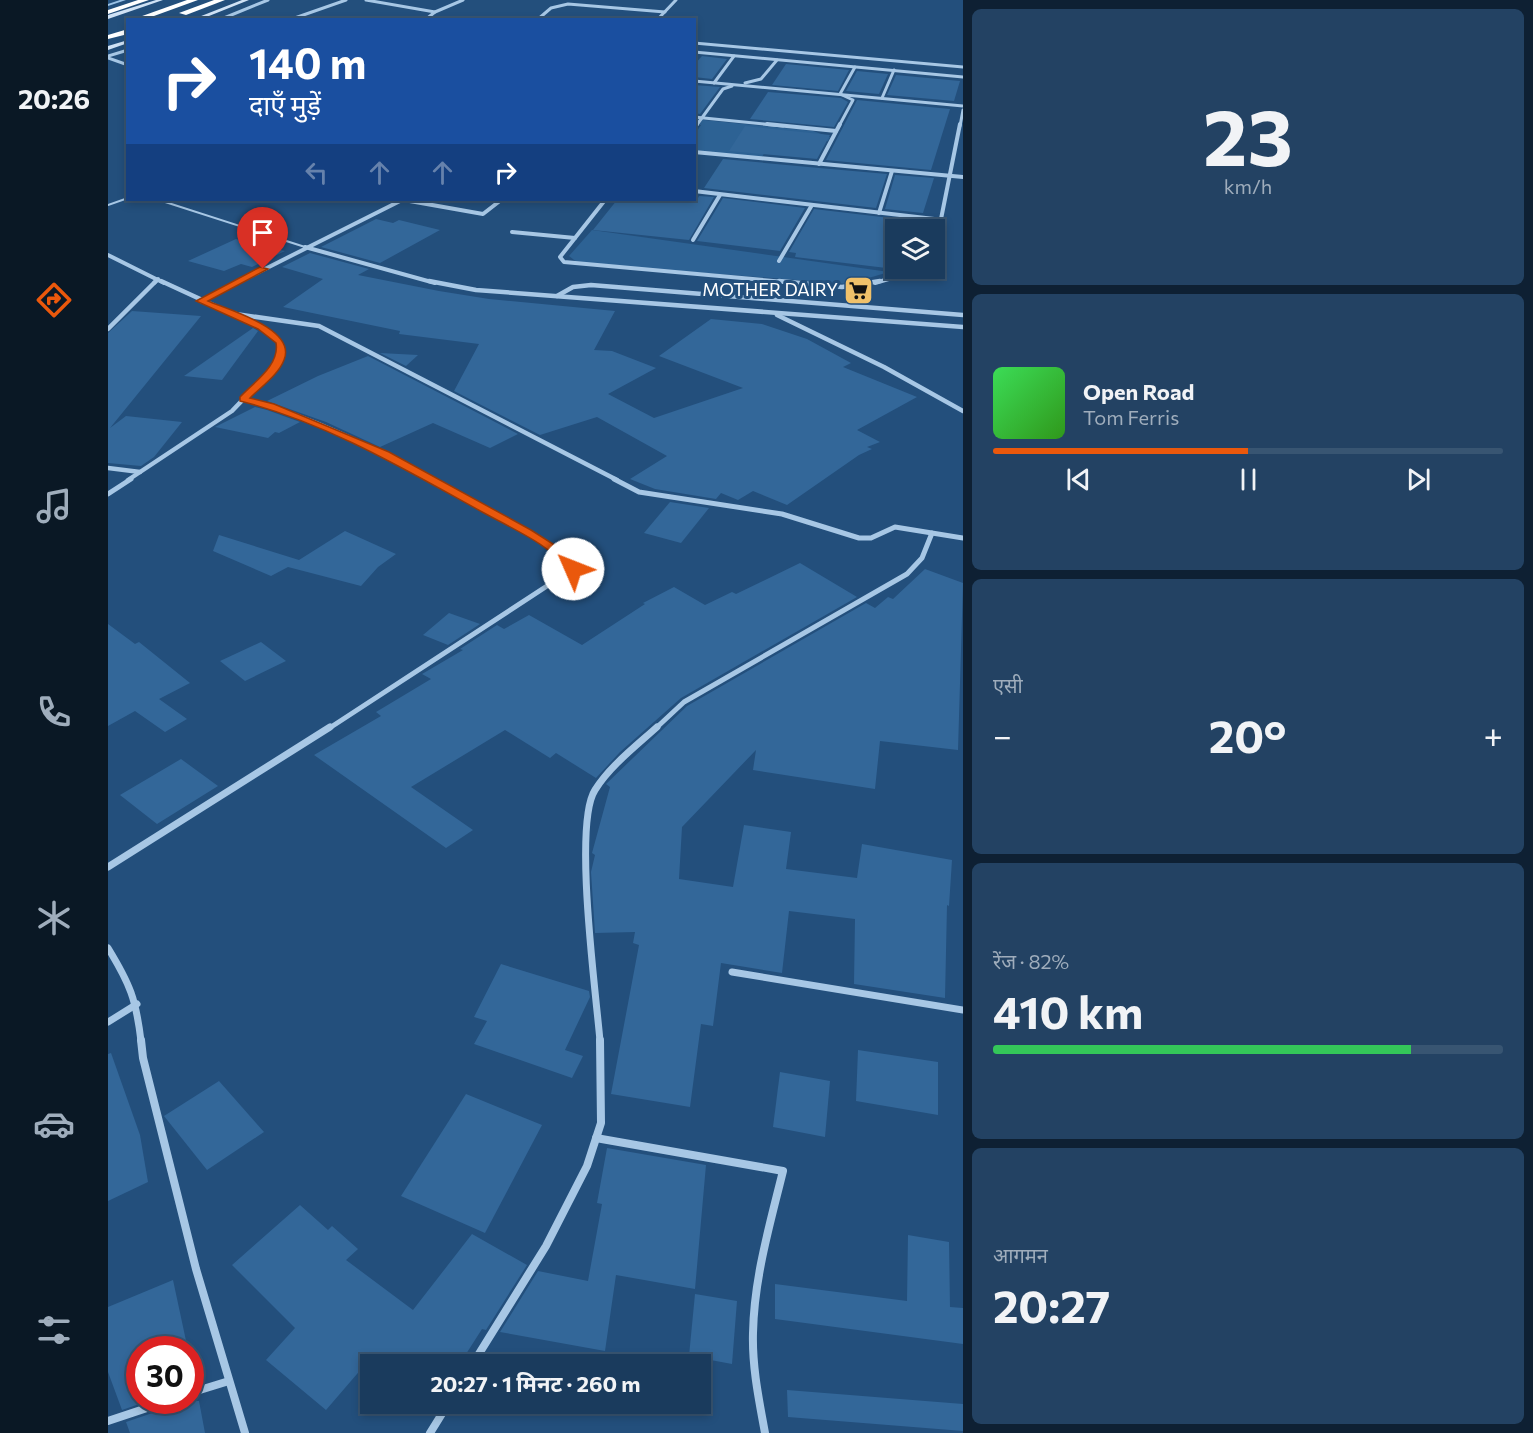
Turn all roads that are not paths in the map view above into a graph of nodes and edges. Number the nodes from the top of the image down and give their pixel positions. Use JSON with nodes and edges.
{"nodes":[{"id":1,"x":145,"y":0,"type":"edge"},
{"id":2,"x":161,"y":0,"type":"edge"},
{"id":3,"x":194,"y":0,"type":"edge"},
{"id":4,"x":220,"y":0,"type":"edge"},
{"id":5,"x":247,"y":0,"type":"edge"},
{"id":6,"x":268,"y":0,"type":"edge"},
{"id":7,"x":346,"y":0,"type":"edge"},
{"id":8,"x":366,"y":0,"type":"edge"},
{"id":9,"x":463,"y":0,"type":"edge"},
{"id":10,"x":585,"y":0,"type":"edge"},
{"id":11,"x":676,"y":0,"type":"edge"},
{"id":12,"x":575,"y":4,"type":"junction"},
{"id":13,"x":108,"y":12,"type":"edge"},
{"id":14,"x":435,"y":12,"type":"junction"},
{"id":15,"x":665,"y":12,"type":"junction"},
{"id":16,"x":430,"y":15,"type":"junction"},
{"id":17,"x":108,"y":17,"type":"edge"},
{"id":18,"x":140,"y":18,"type":"edge"},
{"id":19,"x":169,"y":18,"type":"edge"},
{"id":20,"x":198,"y":18,"type":"edge"},
{"id":21,"x":224,"y":18,"type":"edge"},
{"id":22,"x":296,"y":18,"type":"edge"},
{"id":23,"x":422,"y":18,"type":"edge"},
{"id":24,"x":427,"y":18,"type":"edge"},
{"id":25,"x":539,"y":18,"type":"edge"},
{"id":26,"x":659,"y":18,"type":"edge"},
{"id":27,"x":126,"y":23,"type":"edge"},
{"id":28,"x":108,"y":28,"type":"edge"},
{"id":29,"x":126,"y":32,"type":"edge"},
{"id":30,"x":108,"y":37,"type":"edge"},
{"id":31,"x":126,"y":42,"type":"edge"},
{"id":32,"x":696,"y":43,"type":"edge"},
{"id":33,"x":108,"y":48,"type":"edge"},
{"id":34,"x":126,"y":51,"type":"edge"},
{"id":35,"x":697,"y":52,"type":"edge"},
{"id":36,"x":734,"y":56,"type":"junction"},
{"id":37,"x":108,"y":57,"type":"edge"},
{"id":38,"x":777,"y":60,"type":"junction"},
{"id":39,"x":126,"y":64,"type":"edge"},
{"id":40,"x":855,"y":67,"type":"junction"},
{"id":41,"x":963,"y":67,"type":"edge"},
{"id":42,"x":894,"y":70,"type":"junction"},
{"id":43,"x":963,"y":77,"type":"edge"},
{"id":44,"x":696,"y":81,"type":"edge"},
{"id":45,"x":714,"y":82,"type":"junction"},
{"id":46,"x":738,"y":85,"type":"junction"},
{"id":47,"x":840,"y":94,"type":"junction"},
{"id":48,"x":882,"y":98,"type":"junction"},
{"id":49,"x":963,"y":108,"type":"edge"},
{"id":50,"x":696,"y":117,"type":"edge"},
{"id":51,"x":701,"y":118,"type":"junction"},
{"id":52,"x":696,"y":126,"type":"edge"},
{"id":53,"x":836,"y":131,"type":"junction"},
{"id":54,"x":696,"y":152,"type":"edge"},
{"id":55,"x":819,"y":164,"type":"junction"},
{"id":56,"x":892,"y":171,"type":"junction"},
{"id":57,"x":949,"y":176,"type":"junction"},
{"id":58,"x":963,"y":177,"type":"edge"},
{"id":59,"x":696,"y":191,"type":"edge"},
{"id":60,"x":720,"y":195,"type":"junction"},
{"id":61,"x":126,"y":199,"type":"edge"},
{"id":62,"x":162,"y":201,"type":"edge"},
{"id":63,"x":401,"y":201,"type":"edge"},
{"id":64,"x":409,"y":201,"type":"edge"},
{"id":65,"x":500,"y":201,"type":"edge"},
{"id":66,"x":603,"y":201,"type":"edge"},
{"id":67,"x":108,"y":205,"type":"edge"},
{"id":68,"x":812,"y":206,"type":"junction"},
{"id":69,"x":879,"y":213,"type":"junction"},
{"id":70,"x":934,"y":219,"type":"edge"},
{"id":71,"x":943,"y":219,"type":"edge"},
{"id":72,"x":512,"y":232,"type":"dead end"},
{"id":73,"x":575,"y":238,"type":"junction"},
{"id":74,"x":693,"y":240,"type":"dead end"},
{"id":75,"x":305,"y":247,"type":"junction"},
{"id":76,"x":108,"y":255,"type":"edge"},
{"id":77,"x":779,"y":261,"type":"dead end"},
{"id":78,"x":158,"y":279,"type":"junction"},
{"id":79,"x":885,"y":279,"type":"edge"},
{"id":80,"x":556,"y":296,"type":"junction"},
{"id":81,"x":759,"y":297,"type":"junction"},
{"id":82,"x":201,"y":301,"type":"junction"},
{"id":83,"x":754,"y":312,"type":"junction"},
{"id":84,"x":229,"y":313,"type":"junction"},
{"id":85,"x":771,"y":313,"type":"junction"},
{"id":86,"x":963,"y":315,"type":"edge"},
{"id":87,"x":963,"y":327,"type":"edge"},
{"id":88,"x":108,"y":328,"type":"edge"},
{"id":89,"x":244,"y":399,"type":"junction"},
{"id":90,"x":963,"y":411,"type":"edge"},
{"id":91,"x":108,"y":468,"type":"edge"},
{"id":92,"x":141,"y":472,"type":"junction"},
{"id":93,"x":108,"y":494,"type":"edge"},
{"id":94,"x":932,"y":533,"type":"junction"},
{"id":95,"x":963,"y":538,"type":"edge"},
{"id":96,"x":108,"y":867,"type":"edge"},
{"id":97,"x":108,"y":948,"type":"edge"},
{"id":98,"x":732,"y":972,"type":"dead end"},
{"id":99,"x":136,"y":1004,"type":"junction"},
{"id":100,"x":963,"y":1010,"type":"edge"},
{"id":101,"x":108,"y":1022,"type":"edge"},
{"id":102,"x":596,"y":1138,"type":"junction"},
{"id":103,"x":479,"y":1354,"type":"edge"},
{"id":104,"x":229,"y":1381,"type":"junction"},
{"id":105,"x":204,"y":1389,"type":"edge"},
{"id":106,"x":129,"y":1414,"type":"edge"},
{"id":107,"x":442,"y":1414,"type":"edge"},
{"id":108,"x":108,"y":1421,"type":"edge"},
{"id":109,"x":245,"y":1433,"type":"edge"},
{"id":110,"x":430,"y":1433,"type":"edge"},
{"id":111,"x":765,"y":1433,"type":"edge"}],
"edges":[{"from":1,"to":13,"type":"highway"},
{"from":2,"to":17,"type":"street"},
{"from":3,"to":18,"type":"highway"},
{"from":4,"to":19,"type":"highway"},
{"from":5,"to":20,"type":"street"},
{"from":6,"to":21,"type":"street"},
{"from":7,"to":22,"type":"street"},
{"from":8,"to":14,"type":"street"},
{"from":9,"to":14,"type":"street"},
{"from":10,"to":12,"type":"street"},
{"from":11,"to":15,"type":"street"},
{"from":12,"to":15,"type":"street"},
{"from":12,"to":25,"type":"street"},
{"from":14,"to":16,"type":"street"},
{"from":15,"to":26,"type":"street"},
{"from":16,"to":23,"type":"street"},
{"from":16,"to":24,"type":"street"},
{"from":27,"to":28,"type":"highway"},
{"from":29,"to":30,"type":"highway"},
{"from":31,"to":33,"type":"street"},
{"from":32,"to":41,"type":"street"},
{"from":34,"to":37,"type":"street"},
{"from":35,"to":36,"type":"street"},
{"from":36,"to":38,"type":"street"},
{"from":36,"to":45,"type":"street"},
{"from":37,"to":39,"type":"street"},
{"from":38,"to":40,"type":"street"},
{"from":38,"to":46,"type":"street"},
{"from":40,"to":42,"type":"street"},
{"from":40,"to":47,"type":"street"},
{"from":42,"to":43,"type":"street"},
{"from":42,"to":48,"type":"street"},
{"from":44,"to":45,"type":"street"},
{"from":45,"to":46,"type":"street"},
{"from":46,"to":47,"type":"street"},
{"from":46,"to":51,"type":"street"},
{"from":47,"to":48,"type":"street"},
{"from":47,"to":53,"type":"street"},
{"from":48,"to":49,"type":"street"},
{"from":49,"to":57,"type":"street"},
{"from":50,"to":51,"type":"street"},
{"from":51,"to":52,"type":"street"},
{"from":51,"to":53,"type":"street"},
{"from":53,"to":55,"type":"street"},
{"from":54,"to":55,"type":"street"},
{"from":55,"to":56,"type":"street"},
{"from":56,"to":57,"type":"street"},
{"from":56,"to":69,"type":"street"},
{"from":57,"to":58,"type":"street"},
{"from":57,"to":71,"type":"street"},
{"from":59,"to":60,"type":"street"},
{"from":60,"to":68,"type":"street"},
{"from":60,"to":74,"type":"street"},
{"from":61,"to":67,"type":"lane"},
{"from":62,"to":75,"type":"lane"},
{"from":63,"to":75,"type":"street"},
{"from":64,"to":65,"type":"street"},
{"from":66,"to":73,"type":"street"},
{"from":68,"to":69,"type":"street"},
{"from":68,"to":77,"type":"street"},
{"from":69,"to":70,"type":"street"},
{"from":72,"to":73,"type":"street"},
{"from":73,"to":79,"type":"street"},
{"from":75,"to":80,"type":"street"},
{"from":75,"to":82,"type":"street"},
{"from":76,"to":78,"type":"street"},
{"from":78,"to":82,"type":"street"},
{"from":78,"to":88,"type":"street"},
{"from":80,"to":81,"type":"street"},
{"from":80,"to":83,"type":"street"},
{"from":81,"to":83,"type":"street"},
{"from":81,"to":86,"type":"street"},
{"from":82,"to":84,"type":"street"},
{"from":83,"to":85,"type":"street"},
{"from":84,"to":89,"type":"street"},
{"from":84,"to":94,"type":"street"},
{"from":85,"to":87,"type":"street"},
{"from":85,"to":90,"type":"street"},
{"from":89,"to":92,"type":"street"},
{"from":89,"to":96,"type":"street"},
{"from":91,"to":92,"type":"street"},
{"from":92,"to":93,"type":"street"},
{"from":94,"to":95,"type":"street"},
{"from":94,"to":102,"type":"street"},
{"from":97,"to":99,"type":"street"},
{"from":98,"to":100,"type":"street"},
{"from":99,"to":101,"type":"street"},
{"from":99,"to":104,"type":"street"},
{"from":102,"to":103,"type":"street"},
{"from":102,"to":111,"type":"street"},
{"from":104,"to":105,"type":"street"},
{"from":104,"to":109,"type":"street"},
{"from":106,"to":108,"type":"street"},
{"from":107,"to":110,"type":"street"}]}
